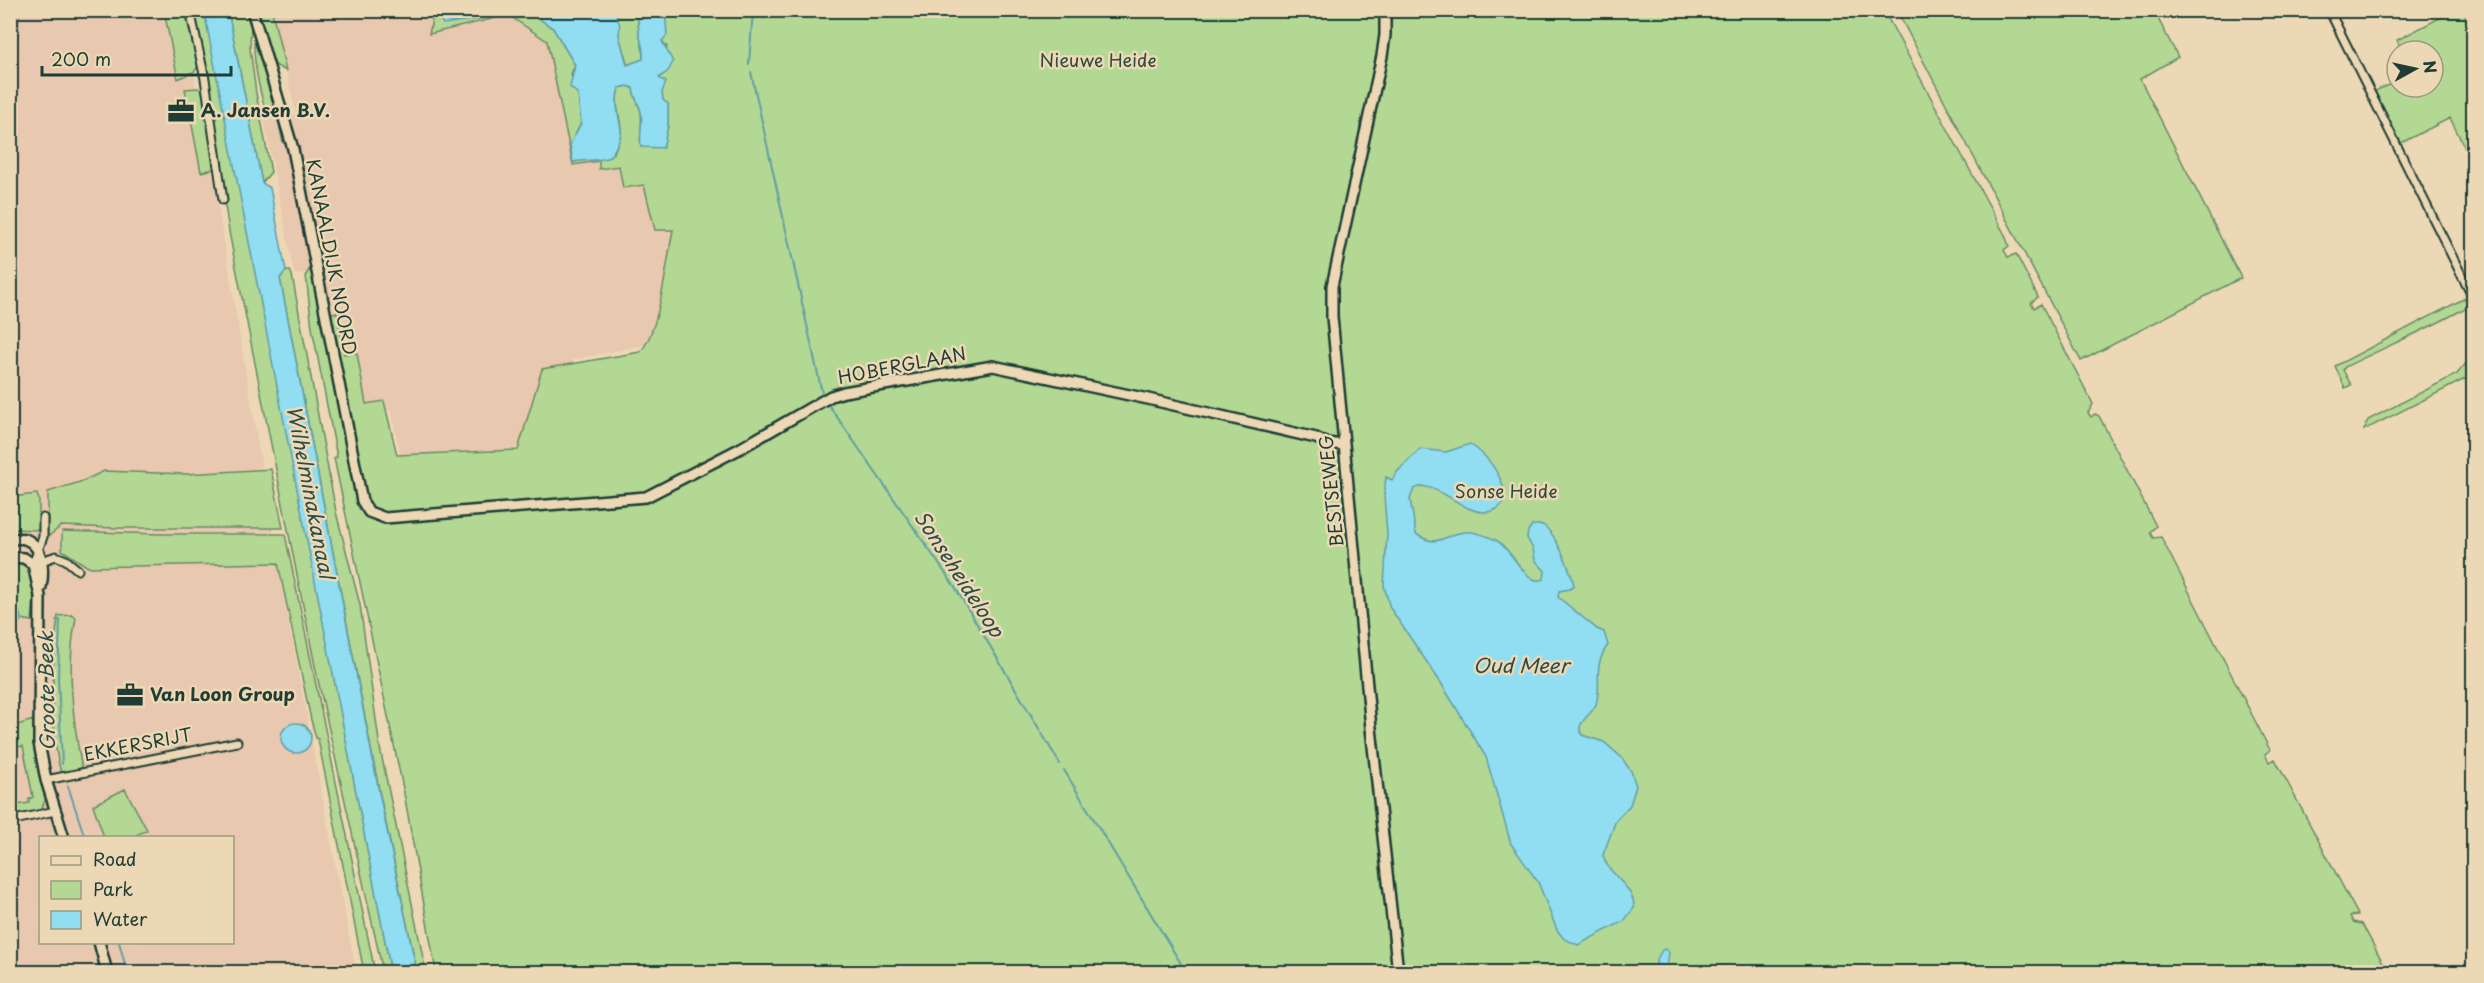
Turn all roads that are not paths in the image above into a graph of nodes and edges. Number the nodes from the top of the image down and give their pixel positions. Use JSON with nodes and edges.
{"nodes":[{"id":1,"x":190,"y":10,"type":"edge"},
{"id":2,"x":252,"y":10,"type":"edge"},
{"id":3,"x":1385,"y":10,"type":"edge"},
{"id":4,"x":2329,"y":10,"type":"edge"},
{"id":5,"x":223,"y":200,"type":"dead end"},
{"id":6,"x":2474,"y":300,"type":"edge"},
{"id":7,"x":1344,"y":445,"type":"junction"},
{"id":8,"x":369,"y":512,"type":"joint"},
{"id":9,"x":43,"y":518,"type":"dead end"},
{"id":10,"x":10,"y":539,"type":"edge"},
{"id":11,"x":38,"y":551,"type":"junction"},
{"id":12,"x":10,"y":557,"type":"edge"},
{"id":13,"x":38,"y":562,"type":"junction"},
{"id":14,"x":78,"y":570,"type":"dead end"},
{"id":15,"x":237,"y":742,"type":"dead end"},
{"id":16,"x":46,"y":780,"type":"junction"},
{"id":17,"x":55,"y":811,"type":"junction"},
{"id":18,"x":10,"y":821,"type":"edge"},
{"id":19,"x":64,"y":836,"type":"edge"},
{"id":20,"x":100,"y":944,"type":"edge"},
{"id":21,"x":107,"y":972,"type":"edge"},
{"id":22,"x":1398,"y":972,"type":"edge"}],
"edges":[{"from":1,"to":5,"type":"street"},
{"from":2,"to":8,"type":"street","name":"KANAALDIJK NOORD"},
{"from":3,"to":7,"type":"street","name":"BESTSEWEG"},
{"from":4,"to":6,"type":"street"},
{"from":7,"to":8,"type":"street","name":"HOBERGLAAN"},
{"from":7,"to":22,"type":"street","name":"BESTSEWEG"},
{"from":9,"to":11,"type":"street"},
{"from":10,"to":11,"type":"street"},
{"from":11,"to":13,"type":"street"},
{"from":12,"to":13,"type":"street"},
{"from":13,"to":14,"type":"street"},
{"from":13,"to":16,"type":"street"},
{"from":15,"to":16,"type":"street","name":"EKKERSRIJT"},
{"from":16,"to":17,"type":"street"},
{"from":17,"to":18,"type":"street"},
{"from":17,"to":19,"type":"street"},
{"from":20,"to":21,"type":"street"}]}
